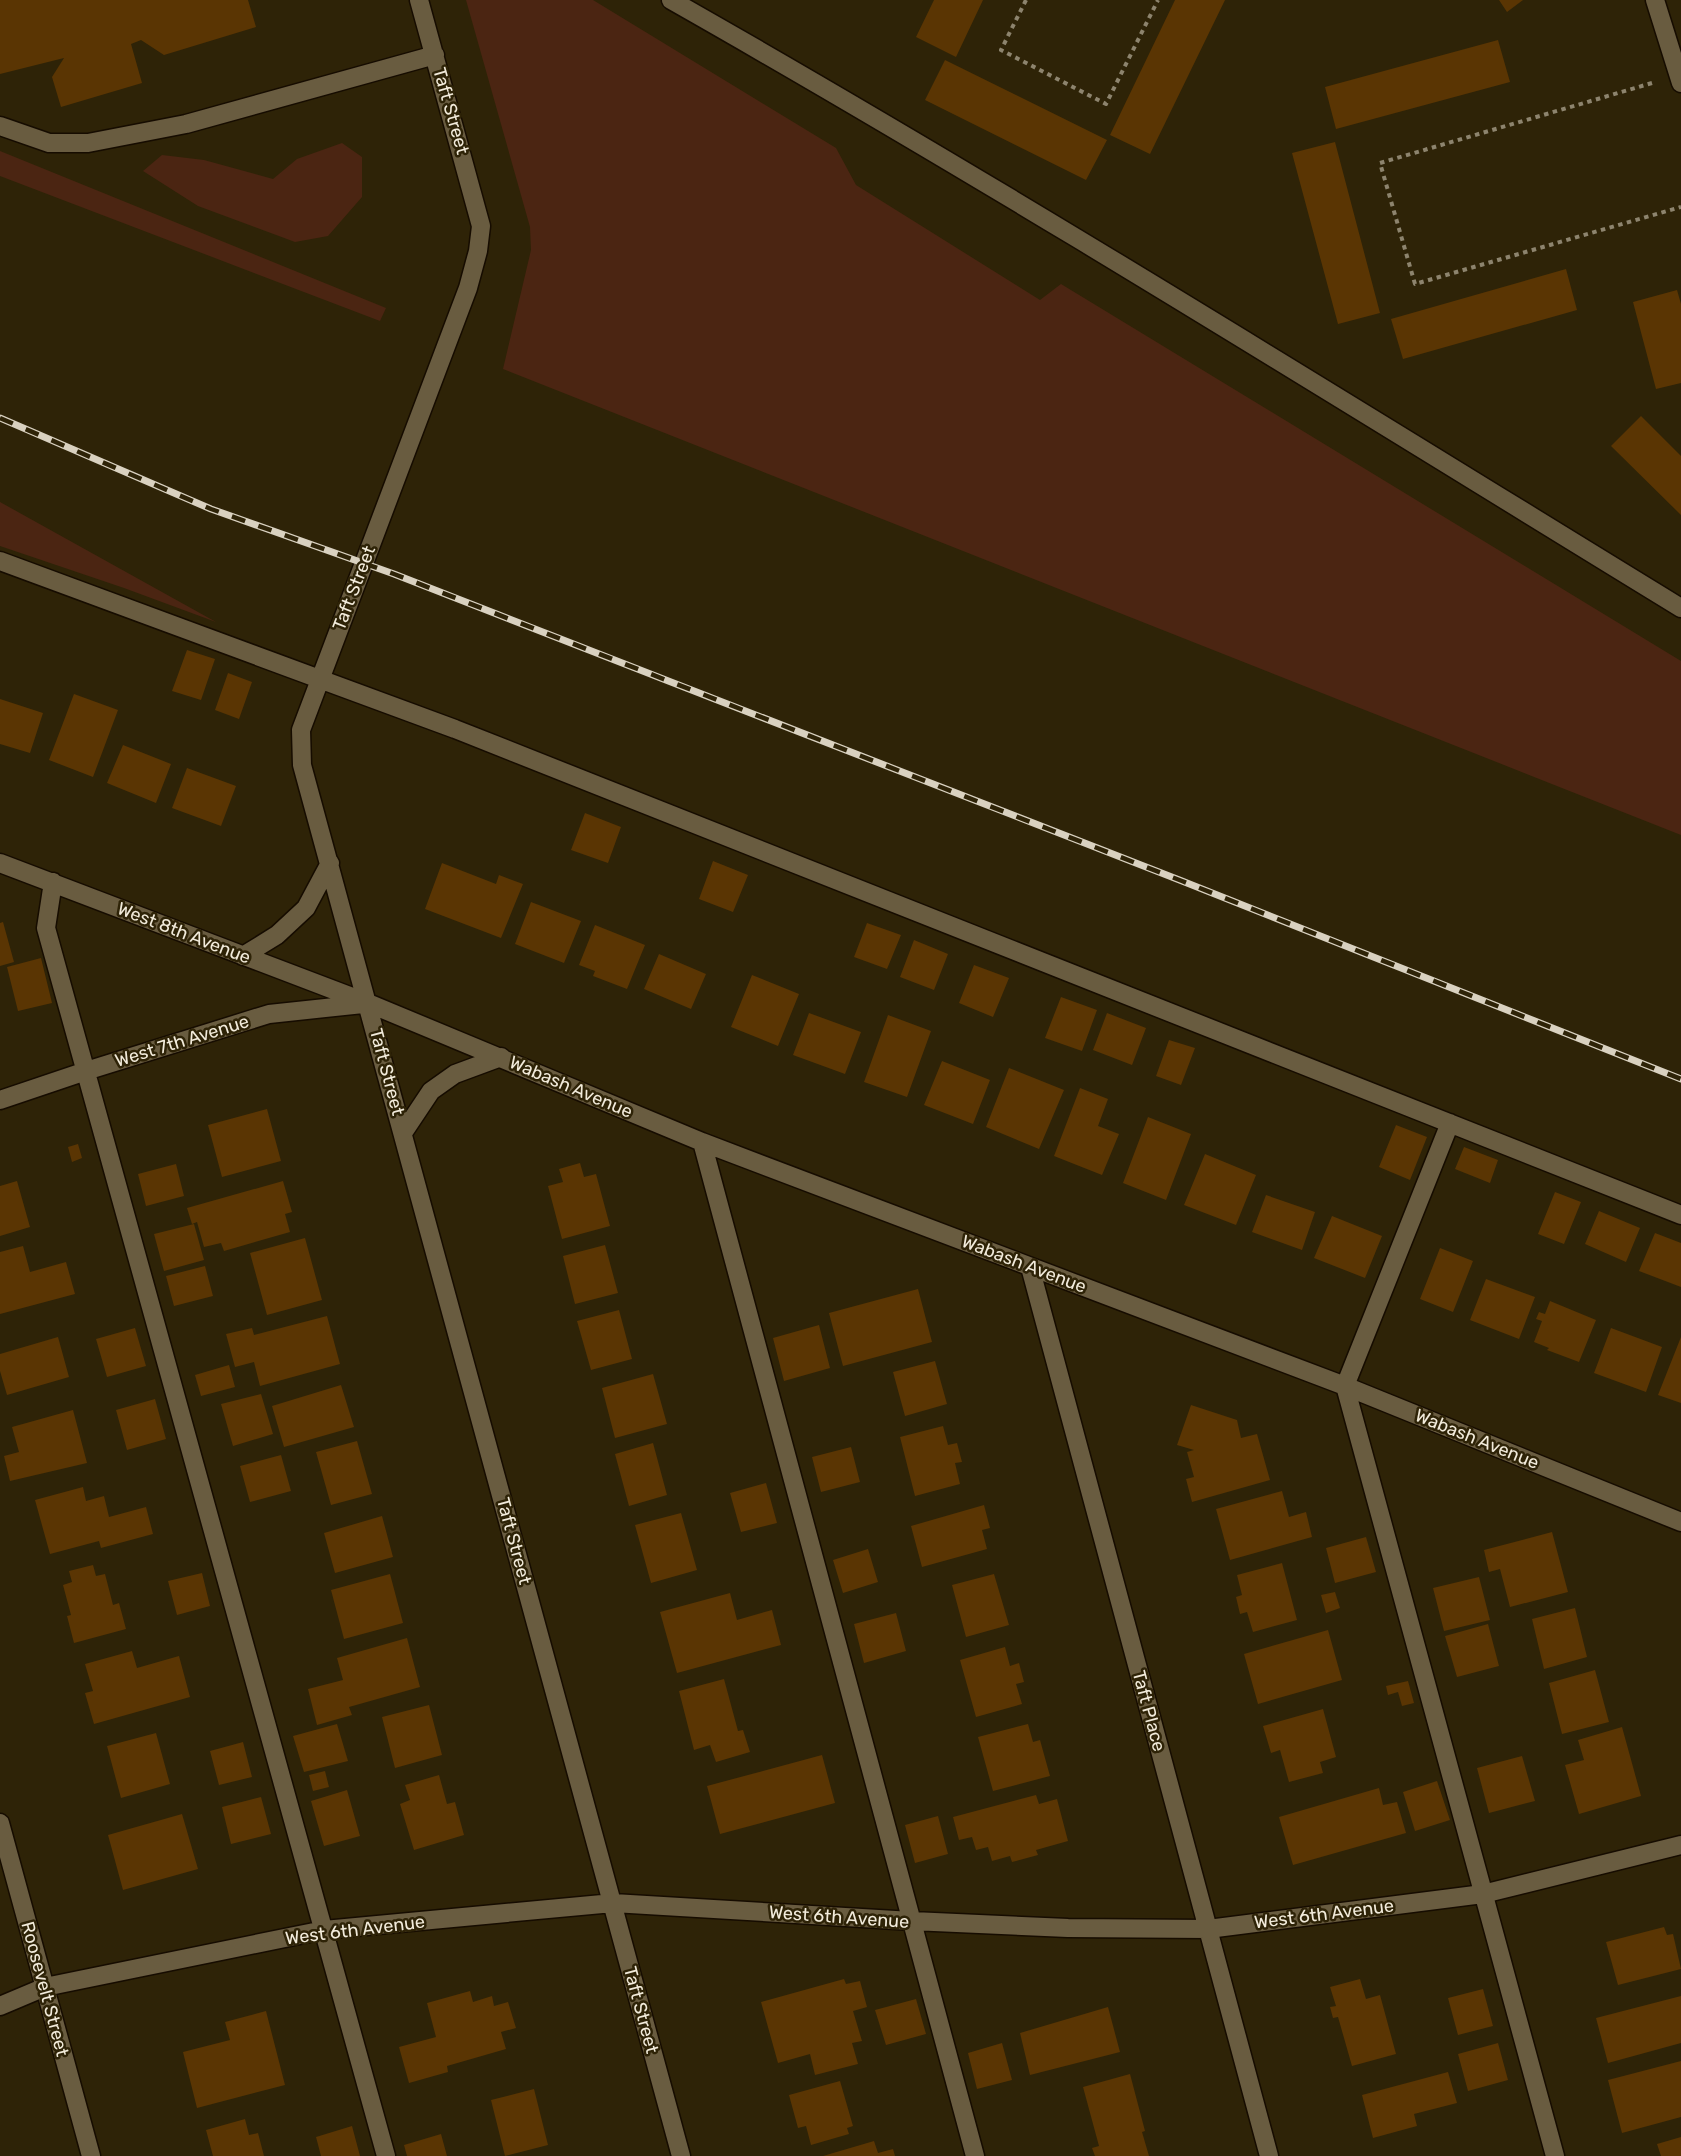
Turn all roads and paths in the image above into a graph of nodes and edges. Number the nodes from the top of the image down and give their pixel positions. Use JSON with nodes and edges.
{"nodes":[{"id":1,"x":419,"y":0,"type":"edge"},
{"id":2,"x":671,"y":0,"type":"edge"},
{"id":3,"x":1026,"y":0,"type":"edge"},
{"id":4,"x":1158,"y":0,"type":"edge"},
{"id":5,"x":1655,"y":0,"type":"edge"},
{"id":6,"x":435,"y":55,"type":"junction"},
{"id":7,"x":1654,"y":83,"type":"dead end"},
{"id":8,"x":1681,"y":83,"type":"edge"},
{"id":9,"x":0,"y":126,"type":"edge"},
{"id":10,"x":1681,"y":207,"type":"edge"},
{"id":11,"x":0,"y":561,"type":"edge"},
{"id":12,"x":1681,"y":608,"type":"edge"},
{"id":13,"x":319,"y":679,"type":"junction"},
{"id":14,"x":0,"y":863,"type":"edge"},
{"id":15,"x":330,"y":863,"type":"junction"},
{"id":16,"x":52,"y":882,"type":"junction"},
{"id":17,"x":243,"y":956,"type":"junction"},
{"id":18,"x":368,"y":1003,"type":"junction"},
{"id":19,"x":501,"y":1058,"type":"junction"},
{"id":20,"x":86,"y":1071,"type":"junction"},
{"id":21,"x":0,"y":1100,"type":"edge"},
{"id":22,"x":1450,"y":1123,"type":"junction"},
{"id":23,"x":403,"y":1132,"type":"junction"},
{"id":24,"x":702,"y":1142,"type":"junction"},
{"id":25,"x":1681,"y":1215,"type":"edge"},
{"id":26,"x":1030,"y":1267,"type":"junction"},
{"id":27,"x":1345,"y":1386,"type":"junction"},
{"id":28,"x":1680,"y":1526,"type":"edge"},
{"id":29,"x":0,"y":1823,"type":"edge"},
{"id":30,"x":1681,"y":1845,"type":"edge"},
{"id":31,"x":1484,"y":1894,"type":"junction"},
{"id":32,"x":613,"y":1903,"type":"junction"},
{"id":33,"x":912,"y":1921,"type":"junction"},
{"id":34,"x":1208,"y":1929,"type":"junction"},
{"id":35,"x":324,"y":1930,"type":"junction"},
{"id":36,"x":45,"y":1987,"type":"junction"},
{"id":37,"x":0,"y":2006,"type":"edge"},
{"id":38,"x":90,"y":2156,"type":"edge"},
{"id":39,"x":386,"y":2156,"type":"edge"},
{"id":40,"x":681,"y":2156,"type":"edge"},
{"id":41,"x":975,"y":2156,"type":"edge"},
{"id":42,"x":1269,"y":2156,"type":"edge"},
{"id":43,"x":1555,"y":2156,"type":"edge"}],
"edges":[{"from":1,"to":6,"type":"street","name":"Taft Street"},
{"from":2,"to":12,"type":"street"},
{"from":3,"to":4,"type":"path"},
{"from":5,"to":8,"type":"street"},
{"from":6,"to":9,"type":"street"},
{"from":6,"to":13,"type":"street","name":"Taft Street"},
{"from":7,"to":10,"type":"path"},
{"from":11,"to":13,"type":"street"},
{"from":13,"to":15,"type":"street","name":"Taft Street"},
{"from":13,"to":22,"type":"street"},
{"from":14,"to":16,"type":"street","name":"West 8th Avenue"},
{"from":15,"to":17,"type":"street"},
{"from":15,"to":18,"type":"street","name":"Taft Street"},
{"from":16,"to":17,"type":"street","name":"West 8th Avenue"},
{"from":16,"to":20,"type":"street"},
{"from":17,"to":18,"type":"street","name":"West 8th Avenue"},
{"from":18,"to":19,"type":"street","name":"Wabash Avenue"},
{"from":18,"to":20,"type":"street","name":"West 7th Avenue"},
{"from":18,"to":23,"type":"street","name":"Taft Street"},
{"from":19,"to":23,"type":"street"},
{"from":19,"to":24,"type":"street","name":"Wabash Avenue"},
{"from":20,"to":21,"type":"street","name":"West 7th Avenue"},
{"from":20,"to":35,"type":"street"},
{"from":22,"to":25,"type":"street"},
{"from":22,"to":27,"type":"street"},
{"from":23,"to":32,"type":"street","name":"Taft Street"},
{"from":24,"to":26,"type":"street","name":"Wabash Avenue"},
{"from":24,"to":33,"type":"street"},
{"from":26,"to":27,"type":"street","name":"Wabash Avenue"},
{"from":26,"to":34,"type":"street","name":"Taft Place"},
{"from":27,"to":28,"type":"street","name":"Wabash Avenue"},
{"from":27,"to":31,"type":"street"},
{"from":29,"to":36,"type":"street","name":"Roosevelt Street"},
{"from":30,"to":31,"type":"street","name":"West 6th Avenue"},
{"from":31,"to":34,"type":"street","name":"West 6th Avenue"},
{"from":31,"to":43,"type":"street"},
{"from":32,"to":33,"type":"street","name":"West 6th Avenue"},
{"from":32,"to":35,"type":"street","name":"West 6th Avenue"},
{"from":32,"to":40,"type":"street","name":"Taft Street"},
{"from":33,"to":34,"type":"street","name":"West 6th Avenue"},
{"from":33,"to":41,"type":"street"},
{"from":34,"to":42,"type":"street","name":"Taft Place"},
{"from":35,"to":36,"type":"street","name":"West 6th Avenue"},
{"from":35,"to":39,"type":"street"},
{"from":36,"to":37,"type":"street","name":"West 6th Avenue"},
{"from":36,"to":38,"type":"street","name":"Roosevelt Street"}]}
